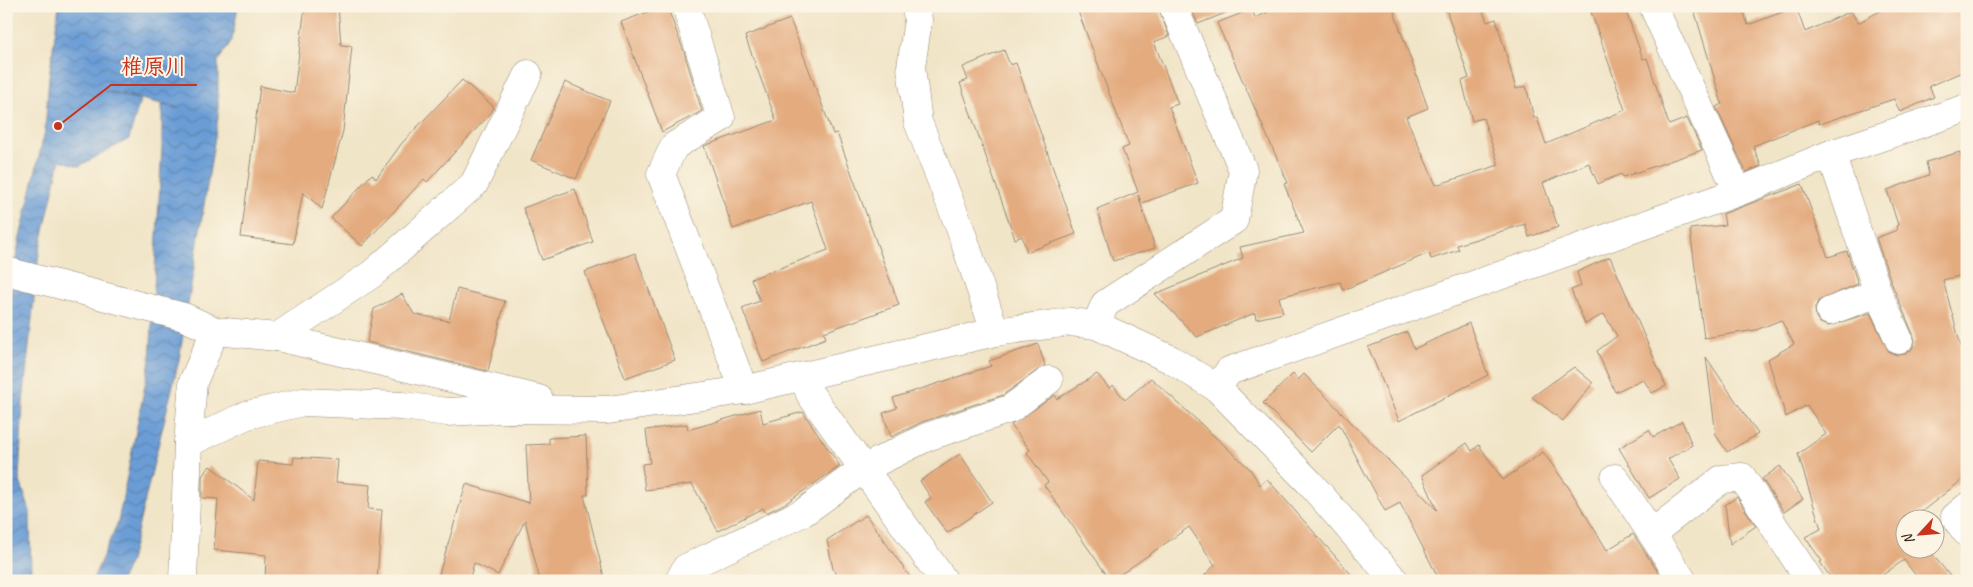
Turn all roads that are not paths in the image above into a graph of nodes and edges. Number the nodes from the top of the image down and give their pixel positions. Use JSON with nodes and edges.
{"nodes":[{"id":1,"x":686,"y":6,"type":"edge"},
{"id":2,"x":916,"y":6,"type":"edge"},
{"id":3,"x":1172,"y":6,"type":"edge"},
{"id":4,"x":1653,"y":6,"type":"edge"},
{"id":5,"x":528,"y":74,"type":"dead end"},
{"id":6,"x":1967,"y":108,"type":"edge"},
{"id":7,"x":1831,"y":154,"type":"junction"},
{"id":8,"x":1738,"y":192,"type":"junction"},
{"id":9,"x":6,"y":271,"type":"edge"},
{"id":10,"x":1878,"y":293,"type":"junction"},
{"id":11,"x":1830,"y":312,"type":"dead end"},
{"id":12,"x":1096,"y":325,"type":"junction"},
{"id":13,"x":215,"y":331,"type":"junction"},
{"id":14,"x":995,"y":332,"type":"junction"},
{"id":15,"x":277,"y":337,"type":"junction"},
{"id":16,"x":1899,"y":340,"type":"dead end"},
{"id":17,"x":804,"y":377,"type":"junction"},
{"id":18,"x":1049,"y":380,"type":"dead end"},
{"id":19,"x":1217,"y":388,"type":"junction"},
{"id":20,"x":744,"y":390,"type":"junction"},
{"id":21,"x":579,"y":409,"type":"junction"},
{"id":22,"x":188,"y":443,"type":"junction"},
{"id":23,"x":863,"y":469,"type":"junction"},
{"id":24,"x":1616,"y":478,"type":"dead end"},
{"id":25,"x":1967,"y":507,"type":"edge"},
{"id":26,"x":1652,"y":533,"type":"junction"},
{"id":27,"x":1967,"y":533,"type":"edge"},
{"id":28,"x":183,"y":581,"type":"edge"},
{"id":29,"x":679,"y":581,"type":"edge"},
{"id":30,"x":944,"y":581,"type":"edge"},
{"id":31,"x":1394,"y":581,"type":"edge"},
{"id":32,"x":1683,"y":581,"type":"edge"},
{"id":33,"x":1810,"y":581,"type":"edge"}],
"edges":[{"from":1,"to":20,"type":"street"},
{"from":2,"to":14,"type":"street"},
{"from":3,"to":12,"type":"street"},
{"from":4,"to":8,"type":"street"},
{"from":5,"to":15,"type":"street"},
{"from":6,"to":7,"type":"street"},
{"from":7,"to":8,"type":"street"},
{"from":7,"to":10,"type":"street"},
{"from":8,"to":19,"type":"street"},
{"from":9,"to":13,"type":"street"},
{"from":10,"to":11,"type":"street"},
{"from":10,"to":16,"type":"street"},
{"from":12,"to":14,"type":"street"},
{"from":12,"to":19,"type":"street"},
{"from":13,"to":15,"type":"street"},
{"from":13,"to":22,"type":"street"},
{"from":14,"to":17,"type":"street"},
{"from":15,"to":21,"type":"street"},
{"from":17,"to":20,"type":"street"},
{"from":17,"to":23,"type":"street"},
{"from":18,"to":23,"type":"street"},
{"from":19,"to":31,"type":"street"},
{"from":20,"to":21,"type":"street"},
{"from":21,"to":22,"type":"street"},
{"from":22,"to":28,"type":"street"},
{"from":23,"to":29,"type":"street"},
{"from":23,"to":30,"type":"street"},
{"from":24,"to":26,"type":"street"},
{"from":25,"to":27,"type":"street"},
{"from":26,"to":32,"type":"street"},
{"from":26,"to":33,"type":"street"}]}
